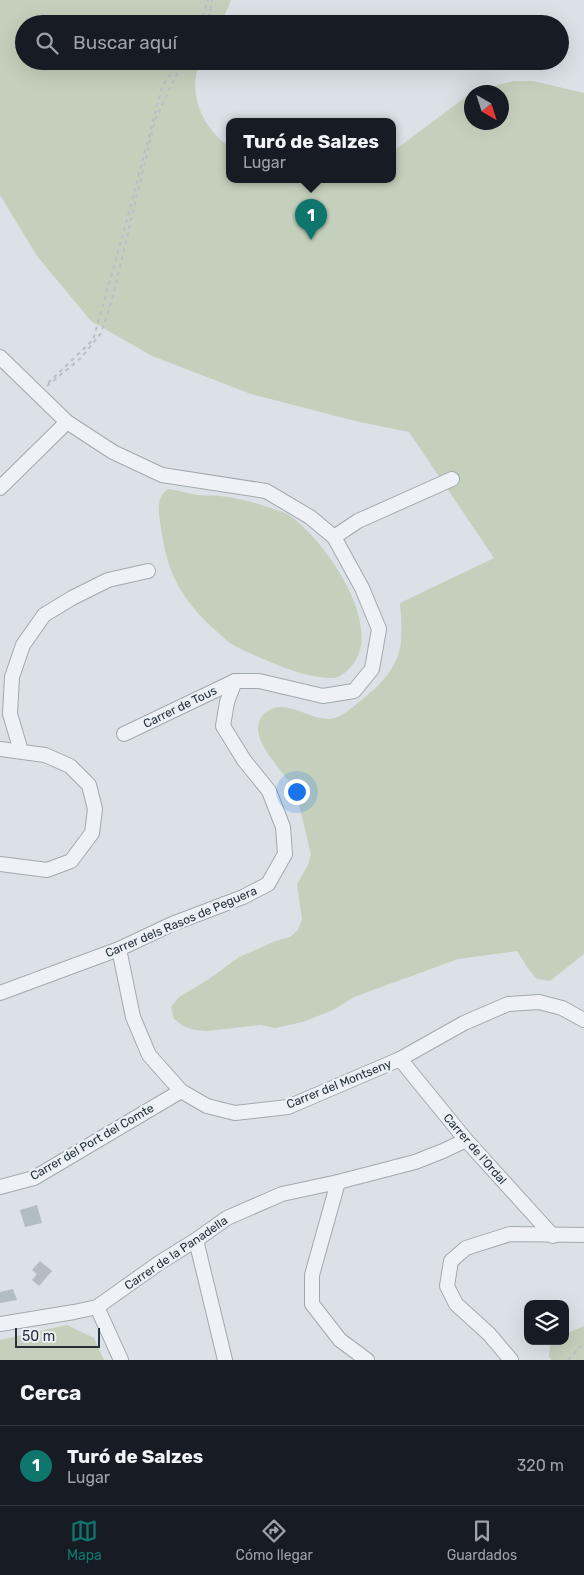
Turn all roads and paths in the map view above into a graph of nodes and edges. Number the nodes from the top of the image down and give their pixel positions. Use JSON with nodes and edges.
{"nodes":[{"id":1,"x":208,"y":0,"type":"edge"},
{"id":2,"x":212,"y":0,"type":"edge"},
{"id":3,"x":204,"y":15,"type":"edge"},
{"id":4,"x":209,"y":15,"type":"edge"},
{"id":5,"x":173,"y":70,"type":"edge"},
{"id":6,"x":179,"y":70,"type":"edge"},
{"id":7,"x":0,"y":357,"type":"edge"},
{"id":8,"x":38,"y":394,"type":"junction"},
{"id":9,"x":67,"y":422,"type":"junction"},
{"id":10,"x":452,"y":479,"type":"dead end"},
{"id":11,"x":0,"y":488,"type":"edge"},
{"id":12,"x":334,"y":536,"type":"junction"},
{"id":13,"x":148,"y":571,"type":"dead end"},
{"id":14,"x":236,"y":681,"type":"junction"},
{"id":15,"x":124,"y":734,"type":"dead end"},
{"id":16,"x":0,"y":749,"type":"edge"},
{"id":17,"x":21,"y":751,"type":"junction"},
{"id":18,"x":0,"y":864,"type":"edge"},
{"id":19,"x":119,"y":948,"type":"junction"},
{"id":20,"x":0,"y":993,"type":"edge"},
{"id":21,"x":584,"y":1020,"type":"edge"},
{"id":22,"x":400,"y":1059,"type":"junction"},
{"id":23,"x":181,"y":1090,"type":"junction"},
{"id":24,"x":466,"y":1140,"type":"junction"},
{"id":25,"x":338,"y":1182,"type":"junction"},
{"id":26,"x":0,"y":1187,"type":"edge"},
{"id":27,"x":584,"y":1235,"type":"edge"},
{"id":28,"x":553,"y":1236,"type":"junction"},
{"id":29,"x":196,"y":1240,"type":"junction"},
{"id":30,"x":97,"y":1307,"type":"junction"},
{"id":31,"x":0,"y":1324,"type":"edge"},
{"id":32,"x":584,"y":1346,"type":"edge"},
{"id":33,"x":121,"y":1360,"type":"edge"},
{"id":34,"x":225,"y":1360,"type":"edge"},
{"id":35,"x":367,"y":1360,"type":"edge"},
{"id":36,"x":511,"y":1360,"type":"edge"},
{"id":37,"x":568,"y":1360,"type":"edge"}],
"edges":[{"from":1,"to":3,"type":"path"},
{"from":2,"to":4,"type":"path"},
{"from":5,"to":8,"type":"path"},
{"from":6,"to":8,"type":"path"},
{"from":7,"to":8,"type":"street"},
{"from":8,"to":9,"type":"street"},
{"from":9,"to":11,"type":"street"},
{"from":9,"to":12,"type":"street"},
{"from":10,"to":12,"type":"street"},
{"from":12,"to":14,"type":"street"},
{"from":13,"to":17,"type":"street"},
{"from":14,"to":15,"type":"street","name":"Carrer de Tous"},
{"from":14,"to":19,"type":"street","name":"Carrer dels Rasos de Peguera"},
{"from":16,"to":17,"type":"street"},
{"from":17,"to":18,"type":"street"},
{"from":19,"to":20,"type":"street","name":"Carrer dels Rasos de Peguera"},
{"from":19,"to":23,"type":"street","name":"Carrer del Montseny"},
{"from":21,"to":22,"type":"street","name":"Carrer del Montseny"},
{"from":22,"to":23,"type":"street","name":"Carrer del Montseny"},
{"from":22,"to":24,"type":"street","name":"Carrer de l'Ordal"},
{"from":23,"to":26,"type":"street","name":"Carrer del Port del Comte"},
{"from":24,"to":25,"type":"street","name":"Carrer de la Panadella"},
{"from":24,"to":28,"type":"street","name":"Carrer de l'Ordal"},
{"from":25,"to":29,"type":"street","name":"Carrer de la Panadella"},
{"from":25,"to":35,"type":"street"},
{"from":27,"to":28,"type":"street"},
{"from":28,"to":36,"type":"street"},
{"from":29,"to":30,"type":"street","name":"Carrer de la Panadella"},
{"from":29,"to":34,"type":"street"},
{"from":30,"to":31,"type":"street","name":"Carrer de la Panadella"},
{"from":30,"to":33,"type":"street"},
{"from":32,"to":37,"type":"path"}]}
